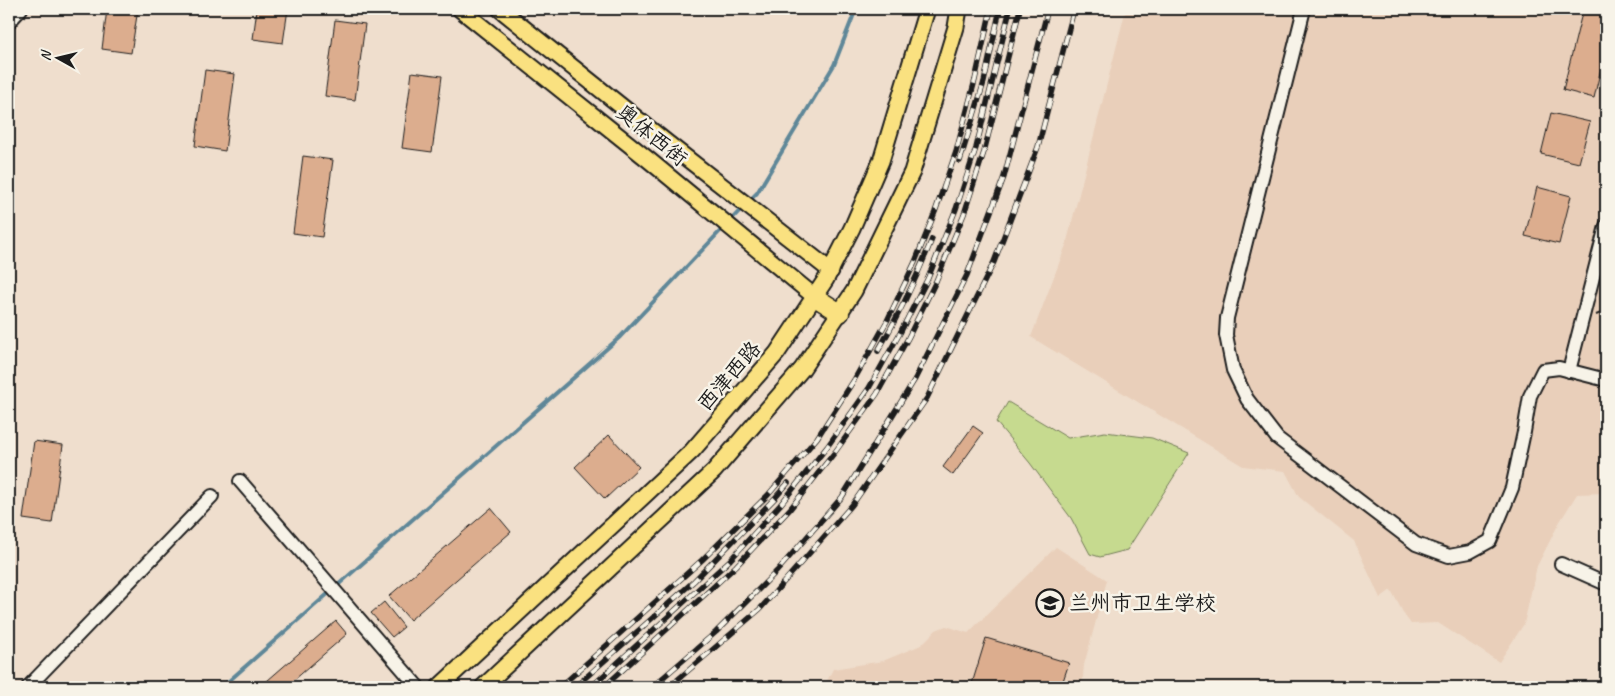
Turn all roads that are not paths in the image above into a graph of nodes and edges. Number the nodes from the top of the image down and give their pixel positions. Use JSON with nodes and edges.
{"nodes":[{"id":1,"x":21,"y":9,"type":"edge"},
{"id":2,"x":460,"y":9,"type":"edge"},
{"id":3,"x":500,"y":9,"type":"edge"},
{"id":4,"x":927,"y":9,"type":"edge"},
{"id":5,"x":959,"y":9,"type":"edge"},
{"id":6,"x":1304,"y":9,"type":"edge"},
{"id":7,"x":9,"y":22,"type":"edge"},
{"id":8,"x":1606,"y":226,"type":"edge"},
{"id":9,"x":831,"y":271,"type":"junction"},
{"id":10,"x":815,"y":297,"type":"junction"},
{"id":11,"x":840,"y":313,"type":"junction"},
{"id":12,"x":1569,"y":371,"type":"junction"},
{"id":13,"x":1606,"y":380,"type":"edge"},
{"id":14,"x":240,"y":481,"type":"dead end"},
{"id":15,"x":212,"y":496,"type":"dead end"},
{"id":16,"x":1561,"y":564,"type":"dead end"},
{"id":17,"x":1606,"y":584,"type":"edge"},
{"id":18,"x":28,"y":687,"type":"edge"},
{"id":19,"x":418,"y":687,"type":"edge"},
{"id":20,"x":439,"y":687,"type":"edge"},
{"id":21,"x":483,"y":687,"type":"edge"}],
"edges":[{"from":1,"to":7,"type":"street"},
{"from":2,"to":10,"type":"main road","name":"奥体西街"},
{"from":3,"to":9,"type":"main road","name":"奥体西街"},
{"from":4,"to":9,"type":"main road","name":"西津西路"},
{"from":5,"to":11,"type":"main road"},
{"from":6,"to":12,"type":"street"},
{"from":8,"to":12,"type":"street"},
{"from":9,"to":10,"type":"main road","name":"西津西路"},
{"from":10,"to":11,"type":"highway"},
{"from":10,"to":20,"type":"main road","name":"西津西路"},
{"from":11,"to":21,"type":"main road"},
{"from":12,"to":13,"type":"street"},
{"from":14,"to":19,"type":"street"},
{"from":15,"to":18,"type":"street"},
{"from":16,"to":17,"type":"street"}]}
